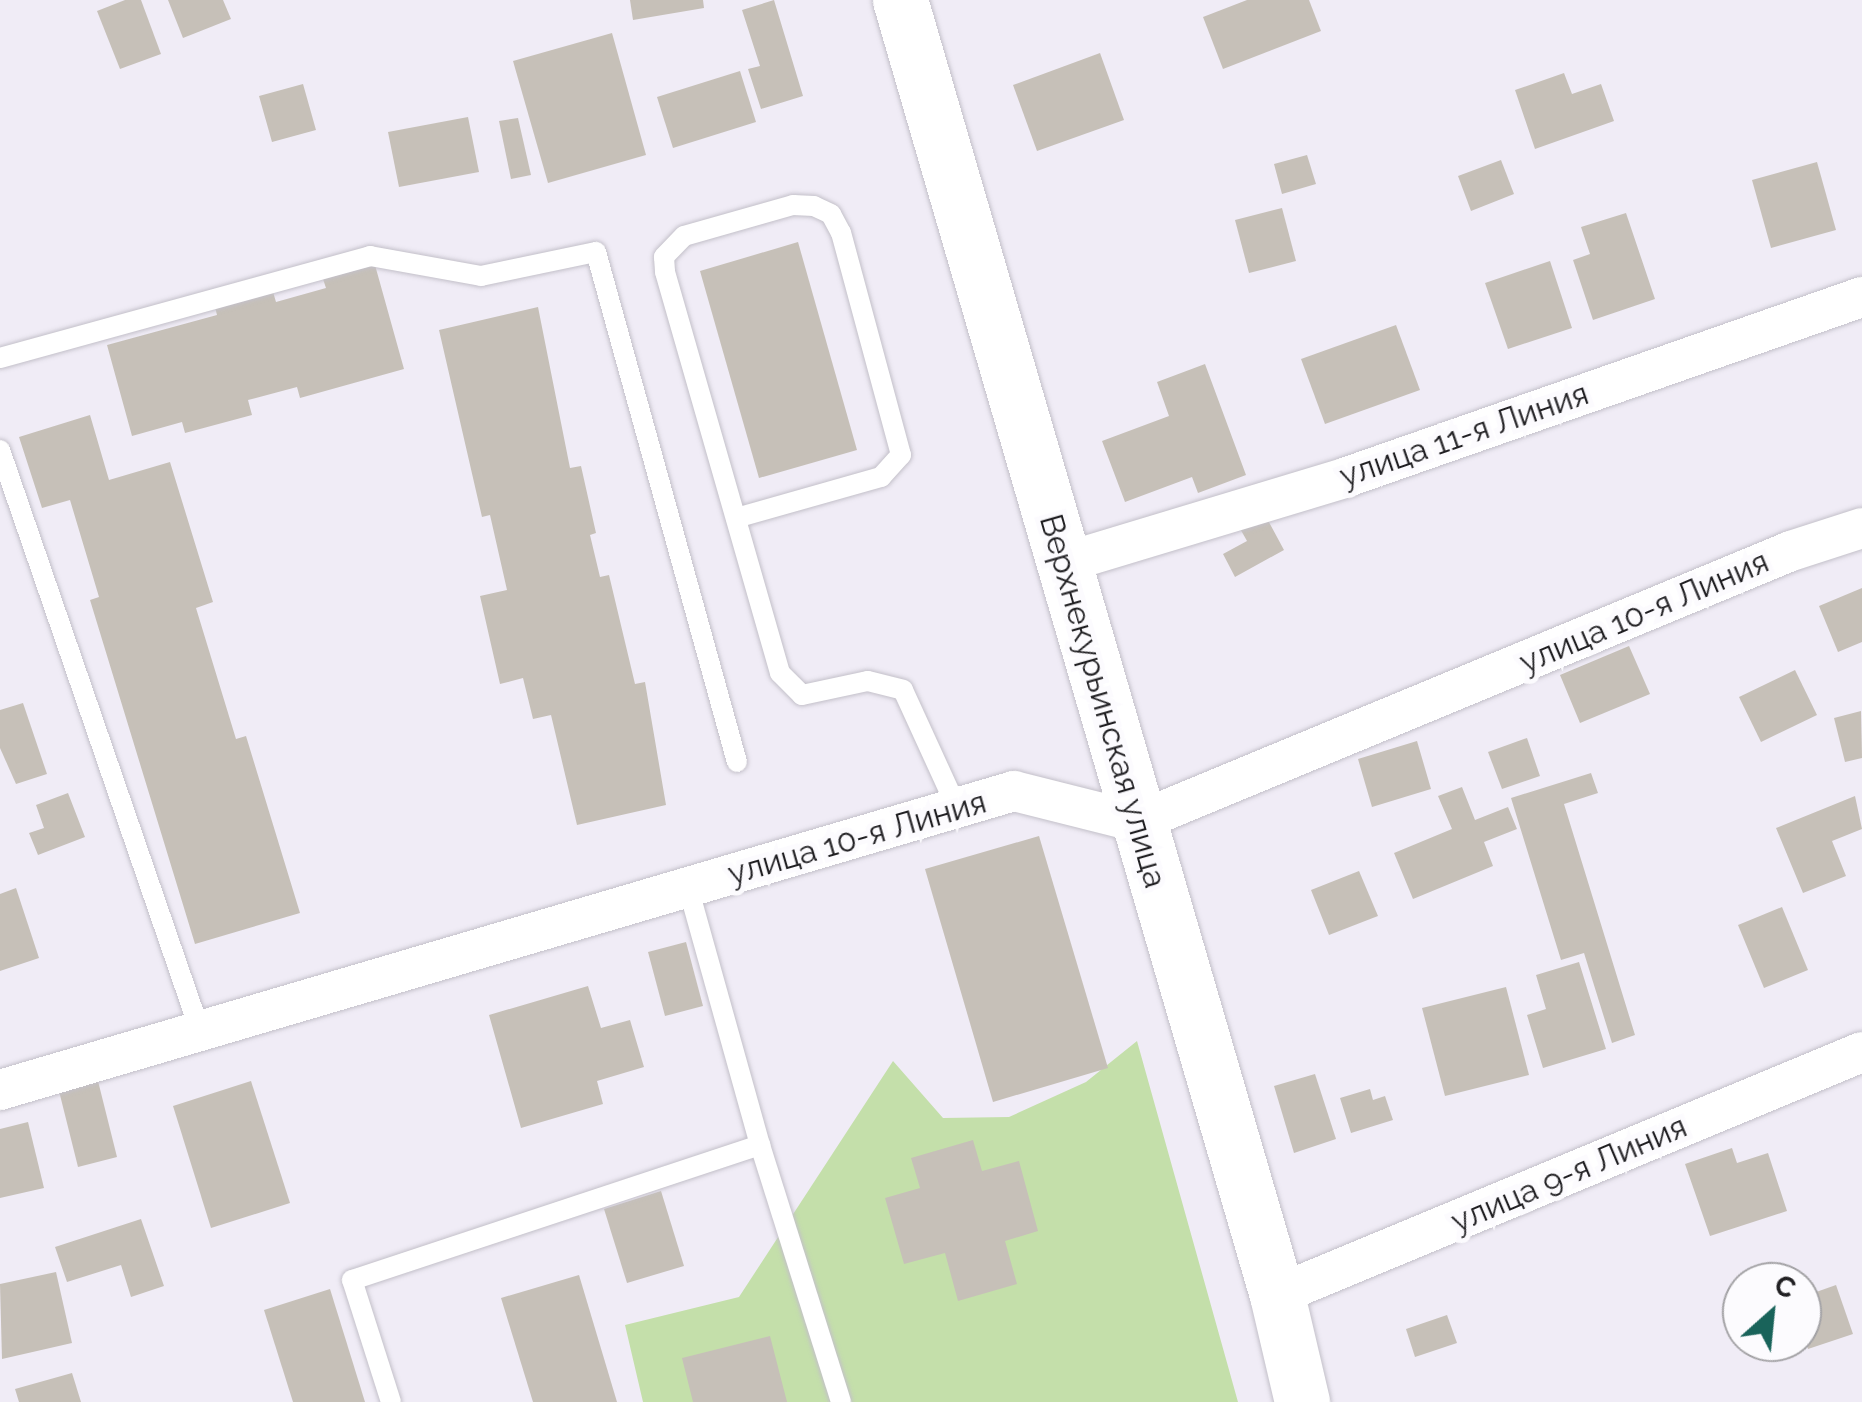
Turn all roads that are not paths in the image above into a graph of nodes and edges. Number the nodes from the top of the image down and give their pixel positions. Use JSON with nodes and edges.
{"nodes":[{"id":1,"x":900,"y":0,"type":"edge"},
{"id":2,"x":1862,"y":297,"type":"edge"},
{"id":3,"x":0,"y":358,"type":"edge"},
{"id":4,"x":0,"y":450,"type":"edge"},
{"id":5,"x":736,"y":518,"type":"dead end"},
{"id":6,"x":1862,"y":528,"type":"edge"},
{"id":7,"x":1064,"y":563,"type":"junction"},
{"id":8,"x":738,"y":762,"type":"dead end"},
{"id":9,"x":957,"y":808,"type":"junction"},
{"id":10,"x":1138,"y":822,"type":"junction"},
{"id":11,"x":688,"y":887,"type":"junction"},
{"id":12,"x":200,"y":1031,"type":"junction"},
{"id":13,"x":1862,"y":1052,"type":"edge"},
{"id":14,"x":0,"y":1090,"type":"edge"},
{"id":15,"x":760,"y":1146,"type":"junction"},
{"id":16,"x":1277,"y":1295,"type":"junction"},
{"id":17,"x":391,"y":1402,"type":"edge"},
{"id":18,"x":841,"y":1402,"type":"edge"},
{"id":19,"x":1302,"y":1402,"type":"edge"}],
"edges":[{"from":1,"to":7,"type":"street","name":"Верхнекурьинская улица"},
{"from":2,"to":7,"type":"street","name":"улица 11-я Линия"},
{"from":3,"to":8,"type":"lane"},
{"from":4,"to":12,"type":"lane"},
{"from":5,"to":9,"type":"lane"},
{"from":6,"to":10,"type":"street","name":"улица 10-я Линия"},
{"from":7,"to":10,"type":"street","name":"Верхнекурьинская улица"},
{"from":9,"to":10,"type":"street","name":"улица 10-я Линия"},
{"from":9,"to":11,"type":"street","name":"улица 10-я Линия"},
{"from":10,"to":16,"type":"street","name":"Верхнекурьинская улица"},
{"from":11,"to":12,"type":"street","name":"улица 10-я Линия"},
{"from":11,"to":15,"type":"lane"},
{"from":12,"to":14,"type":"street","name":"улица 10-я Линия"},
{"from":13,"to":16,"type":"street","name":"улица 9-я Линия"},
{"from":15,"to":17,"type":"lane"},
{"from":15,"to":18,"type":"lane"},
{"from":16,"to":19,"type":"street","name":"Верхнекурьинская улица"}]}
